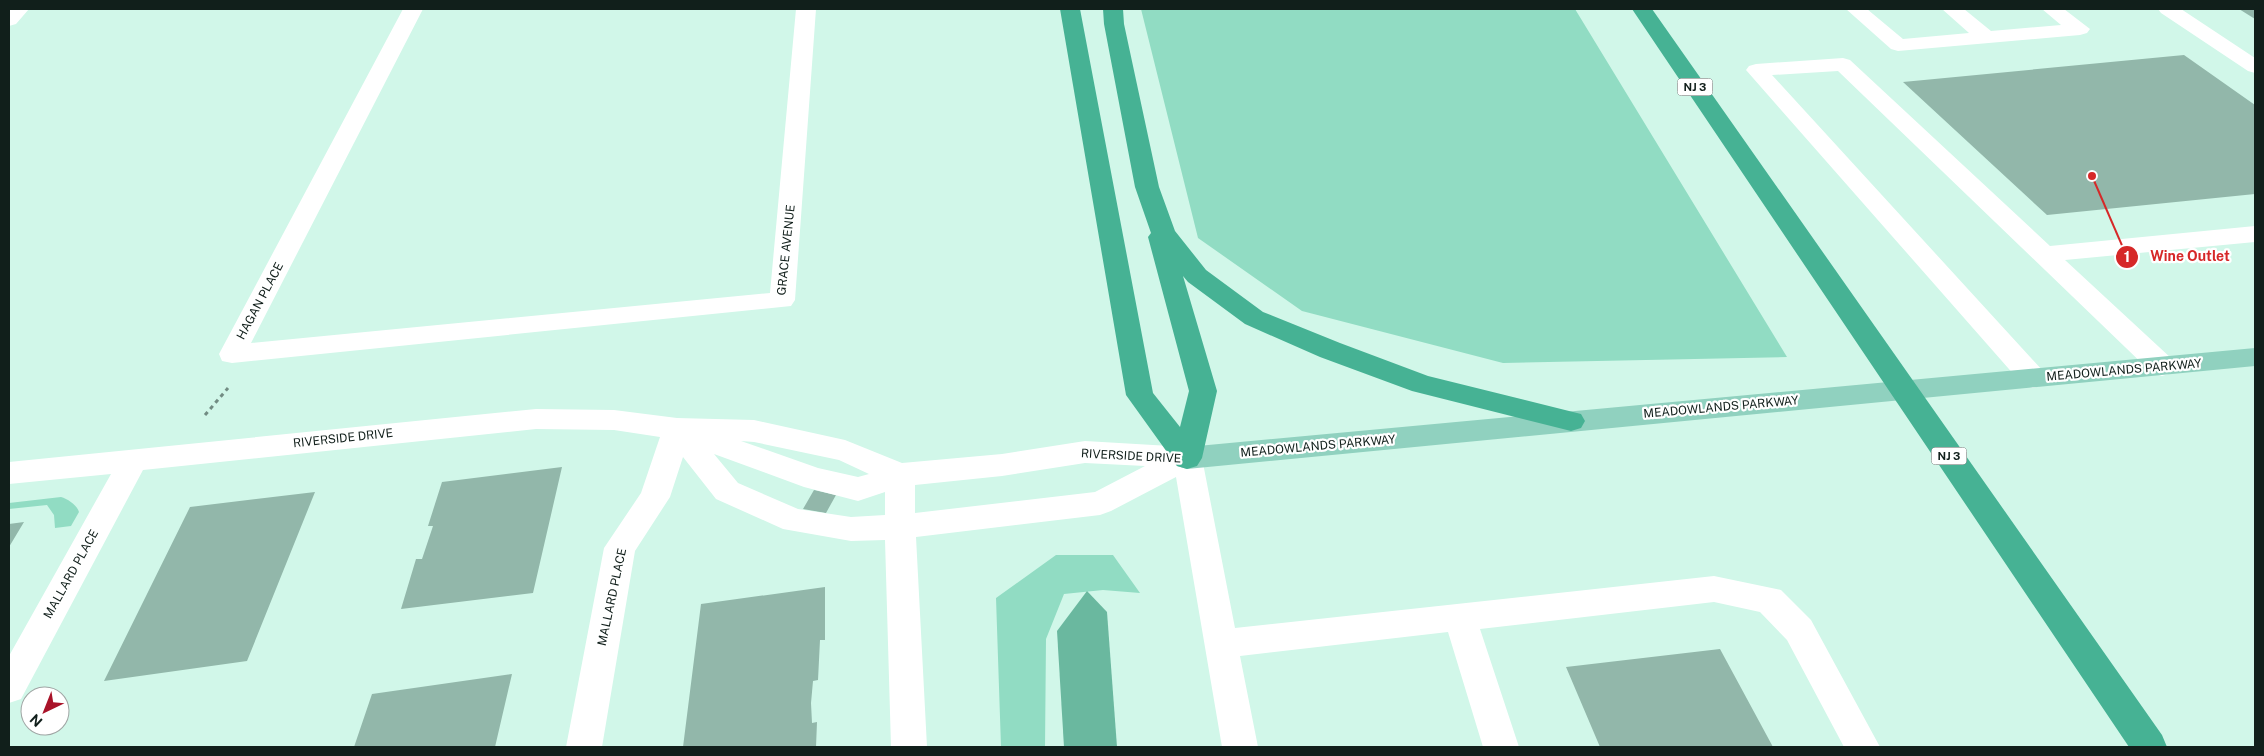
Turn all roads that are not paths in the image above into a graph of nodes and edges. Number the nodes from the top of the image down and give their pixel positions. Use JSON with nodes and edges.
{"nodes":[{"id":1,"x":20,"y":9,"type":"edge"},
{"id":2,"x":413,"y":9,"type":"edge"},
{"id":3,"x":806,"y":9,"type":"edge"},
{"id":4,"x":1070,"y":9,"type":"edge"},
{"id":5,"x":1113,"y":9,"type":"edge"},
{"id":6,"x":1642,"y":9,"type":"edge"},
{"id":7,"x":1856,"y":9,"type":"edge"},
{"id":8,"x":1952,"y":9,"type":"edge"},
{"id":9,"x":2052,"y":9,"type":"edge"},
{"id":10,"x":2168,"y":9,"type":"edge"},
{"id":11,"x":9,"y":20,"type":"edge"},
{"id":12,"x":1987,"y":38,"type":"junction"},
{"id":13,"x":2255,"y":67,"type":"edge"},
{"id":14,"x":1147,"y":186,"type":"junction"},
{"id":15,"x":2255,"y":234,"type":"edge"},
{"id":16,"x":2045,"y":254,"type":"junction"},
{"id":17,"x":531,"y":325,"type":"joint"},
{"id":18,"x":2255,"y":358,"type":"edge"},
{"id":19,"x":2162,"y":366,"type":"junction"},
{"id":20,"x":2033,"y":378,"type":"junction"},
{"id":21,"x":1571,"y":421,"type":"junction"},
{"id":22,"x":678,"y":429,"type":"junction"},
{"id":23,"x":1187,"y":458,"type":"junction"},
{"id":24,"x":134,"y":460,"type":"junction"},
{"id":25,"x":9,"y":473,"type":"edge"},
{"id":26,"x":900,"y":475,"type":"junction"},
{"id":27,"x":900,"y":527,"type":"junction"},
{"id":28,"x":1460,"y":617,"type":"junction"},
{"id":29,"x":1221,"y":644,"type":"junction"},
{"id":30,"x":9,"y":688,"type":"edge"},
{"id":31,"x":584,"y":747,"type":"edge"},
{"id":32,"x":908,"y":747,"type":"edge"},
{"id":33,"x":1240,"y":747,"type":"edge"},
{"id":34,"x":1501,"y":747,"type":"edge"},
{"id":35,"x":1862,"y":747,"type":"edge"},
{"id":36,"x":2149,"y":747,"type":"edge"}],
"edges":[{"from":1,"to":11,"type":"street"},
{"from":2,"to":17,"type":"street","name":"HAGAN PLACE"},
{"from":3,"to":17,"type":"street","name":"GRACE AVENUE"},
{"from":4,"to":23,"type":"highway"},
{"from":5,"to":14,"type":"highway"},
{"from":6,"to":36,"type":"highway","number":"NJ 3"},
{"from":7,"to":12,"type":"street"},
{"from":8,"to":12,"type":"street"},
{"from":9,"to":12,"type":"street"},
{"from":10,"to":13,"type":"street"},
{"from":14,"to":21,"type":"highway"},
{"from":14,"to":23,"type":"highway"},
{"from":15,"to":16,"type":"street"},
{"from":16,"to":19,"type":"street"},
{"from":16,"to":20,"type":"street"},
{"from":18,"to":19,"type":"main road","name":"MEADOWLANDS PARKWAY"},
{"from":19,"to":20,"type":"main road","name":"MEADOWLANDS PARKWAY"},
{"from":20,"to":21,"type":"main road","name":"MEADOWLANDS PARKWAY"},
{"from":21,"to":23,"type":"main road","name":"MEADOWLANDS PARKWAY"},
{"from":22,"to":24,"type":"street","name":"RIVERSIDE DRIVE"},
{"from":22,"to":26,"type":"street","name":"RIVERSIDE DRIVE"},
{"from":22,"to":27,"type":"street","name":"RIVERSIDE DRIVE"},
{"from":22,"to":31,"type":"street","name":"MALLARD PLACE"},
{"from":23,"to":26,"type":"street","name":"RIVERSIDE DRIVE"},
{"from":23,"to":27,"type":"street","name":"RIVERSIDE DRIVE"},
{"from":23,"to":29,"type":"street"},
{"from":24,"to":25,"type":"street","name":"RIVERSIDE DRIVE"},
{"from":24,"to":30,"type":"street","name":"MALLARD PLACE"},
{"from":26,"to":27,"type":"street"},
{"from":27,"to":32,"type":"street"},
{"from":28,"to":29,"type":"street"},
{"from":28,"to":34,"type":"street"},
{"from":28,"to":35,"type":"street"},
{"from":29,"to":33,"type":"street"}]}
